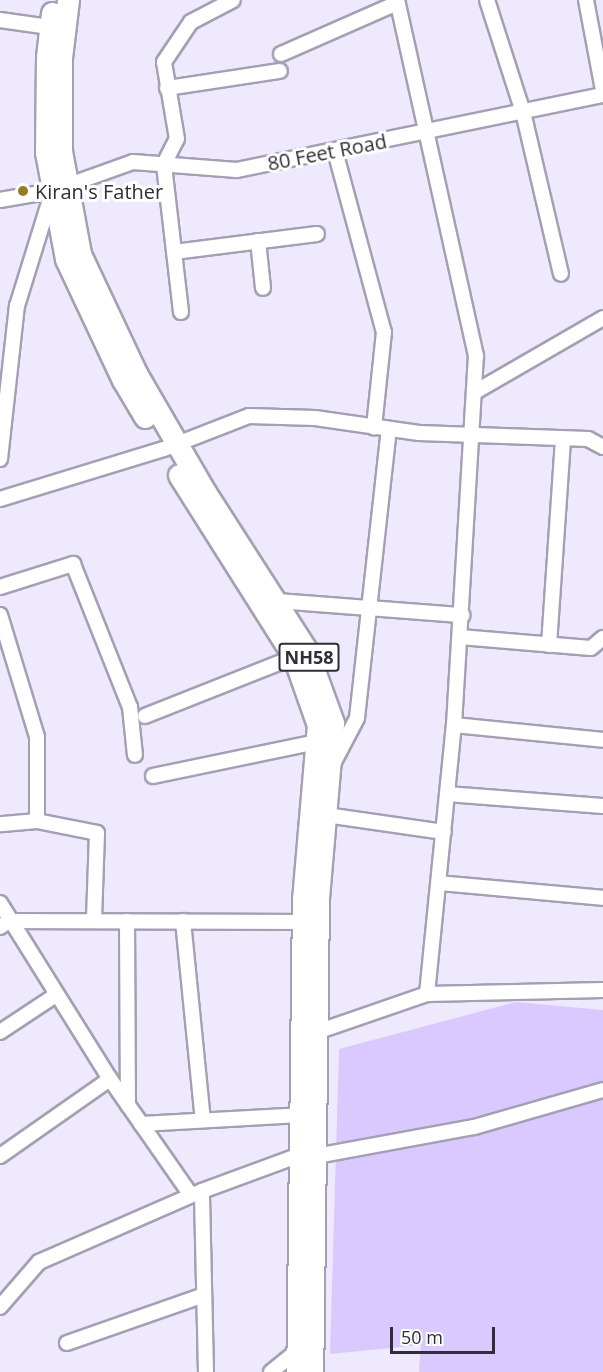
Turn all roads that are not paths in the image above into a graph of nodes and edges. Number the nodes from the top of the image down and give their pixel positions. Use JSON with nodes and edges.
{"nodes":[{"id":1,"x":53,"y":0,"type":"edge"},
{"id":2,"x":68,"y":0,"type":"edge"},
{"id":3,"x":233,"y":0,"type":"edge"},
{"id":4,"x":487,"y":0,"type":"edge"},
{"id":5,"x":586,"y":0,"type":"edge"},
{"id":6,"x":397,"y":1,"type":"edge"},
{"id":7,"x":0,"y":20,"type":"edge"},
{"id":8,"x":50,"y":27,"type":"junction"},
{"id":9,"x":281,"y":54,"type":"dead end"},
{"id":10,"x":280,"y":71,"type":"dead end"},
{"id":11,"x":167,"y":88,"type":"junction"},
{"id":12,"x":603,"y":90,"type":"edge"},
{"id":13,"x":603,"y":95,"type":"edge"},
{"id":14,"x":523,"y":112,"type":"junction"},
{"id":15,"x":426,"y":133,"type":"junction"},
{"id":16,"x":335,"y":151,"type":"junction"},
{"id":17,"x":164,"y":164,"type":"junction"},
{"id":18,"x":59,"y":189,"type":"junction"},
{"id":19,"x":0,"y":200,"type":"edge"},
{"id":20,"x":317,"y":234,"type":"dead end"},
{"id":21,"x":258,"y":242,"type":"junction"},
{"id":22,"x":174,"y":252,"type":"junction"},
{"id":23,"x":561,"y":273,"type":"dead end"},
{"id":24,"x":263,"y":288,"type":"dead end"},
{"id":25,"x":181,"y":312,"type":"dead end"},
{"id":26,"x":603,"y":318,"type":"edge"},
{"id":27,"x":475,"y":393,"type":"junction"},
{"id":28,"x":374,"y":427,"type":"junction"},
{"id":29,"x":389,"y":429,"type":"junction"},
{"id":30,"x":474,"y":434,"type":"junction"},
{"id":31,"x":563,"y":438,"type":"junction"},
{"id":32,"x":170,"y":446,"type":"junction"},
{"id":33,"x":603,"y":447,"type":"edge"},
{"id":34,"x":0,"y":459,"type":"edge"},
{"id":35,"x":0,"y":499,"type":"edge"},
{"id":36,"x":0,"y":587,"type":"edge"},
{"id":37,"x":279,"y":601,"type":"junction"},
{"id":38,"x":369,"y":607,"type":"junction"},
{"id":39,"x":0,"y":615,"type":"edge"},
{"id":40,"x":462,"y":615,"type":"junction"},
{"id":41,"x":460,"y":638,"type":"junction"},
{"id":42,"x":603,"y":638,"type":"edge"},
{"id":43,"x":549,"y":645,"type":"junction"},
{"id":44,"x":294,"y":657,"type":"junction"},
{"id":45,"x":145,"y":716,"type":"dead end"},
{"id":46,"x":454,"y":725,"type":"junction"},
{"id":47,"x":603,"y":740,"type":"edge"},
{"id":48,"x":317,"y":742,"type":"junction"},
{"id":49,"x":135,"y":755,"type":"dead end"},
{"id":50,"x":330,"y":769,"type":"junction"},
{"id":51,"x":153,"y":776,"type":"dead end"},
{"id":52,"x":447,"y":794,"type":"junction"},
{"id":53,"x":603,"y":806,"type":"edge"},
{"id":54,"x":326,"y":815,"type":"junction"},
{"id":55,"x":37,"y":821,"type":"junction"},
{"id":56,"x":0,"y":824,"type":"edge"},
{"id":57,"x":444,"y":832,"type":"junction"},
{"id":58,"x":439,"y":884,"type":"junction"},
{"id":59,"x":603,"y":898,"type":"edge"},
{"id":60,"x":0,"y":903,"type":"edge"},
{"id":61,"x":94,"y":921,"type":"junction"},
{"id":62,"x":127,"y":921,"type":"junction"},
{"id":63,"x":183,"y":921,"type":"junction"},
{"id":64,"x":303,"y":922,"type":"junction"},
{"id":65,"x":5,"y":924,"type":"edge"},
{"id":66,"x":603,"y":990,"type":"edge"},
{"id":67,"x":427,"y":994,"type":"junction"},
{"id":68,"x":56,"y":995,"type":"junction"},
{"id":69,"x":0,"y":1032,"type":"edge"},
{"id":70,"x":310,"y":1034,"type":"junction"},
{"id":71,"x":110,"y":1079,"type":"junction"},
{"id":72,"x":603,"y":1090,"type":"edge"},
{"id":73,"x":128,"y":1105,"type":"junction"},
{"id":74,"x":300,"y":1114,"type":"junction"},
{"id":75,"x":203,"y":1120,"type":"junction"},
{"id":76,"x":141,"y":1124,"type":"junction"},
{"id":77,"x":308,"y":1155,"type":"junction"},
{"id":78,"x":0,"y":1156,"type":"edge"},
{"id":79,"x":197,"y":1193,"type":"junction"},
{"id":80,"x":204,"y":1295,"type":"junction"},
{"id":81,"x":0,"y":1307,"type":"edge"},
{"id":82,"x":67,"y":1343,"type":"dead end"},
{"id":83,"x":298,"y":1350,"type":"junction"},
{"id":84,"x":206,"y":1372,"type":"edge"},
{"id":85,"x":271,"y":1372,"type":"edge"},
{"id":86,"x":297,"y":1372,"type":"edge"},
{"id":87,"x":312,"y":1372,"type":"edge"}],
"edges":[{"from":1,"to":8,"type":"highway","number":"NH58"},
{"from":2,"to":18,"type":"highway","number":"NH58"},
{"from":3,"to":11,"type":"street"},
{"from":4,"to":14,"type":"street"},
{"from":5,"to":12,"type":"street"},
{"from":6,"to":9,"type":"street"},
{"from":6,"to":15,"type":"street"},
{"from":7,"to":8,"type":"street"},
{"from":8,"to":18,"type":"highway","number":"NH58"},
{"from":10,"to":11,"type":"street"},
{"from":11,"to":17,"type":"street"},
{"from":13,"to":14,"type":"street","name":"80 Feet Road"},
{"from":14,"to":15,"type":"street","name":"80 Feet Road"},
{"from":14,"to":23,"type":"street"},
{"from":15,"to":16,"type":"street","name":"80 Feet Road"},
{"from":15,"to":27,"type":"street"},
{"from":16,"to":17,"type":"street","name":"80 Feet Road"},
{"from":16,"to":28,"type":"street"},
{"from":17,"to":18,"type":"street","name":"80 Feet Road"},
{"from":17,"to":22,"type":"street"},
{"from":18,"to":19,"type":"street","name":"80 Feet Road"},
{"from":18,"to":32,"type":"highway","number":"NH58"},
{"from":18,"to":34,"type":"street"},
{"from":20,"to":21,"type":"street"},
{"from":21,"to":22,"type":"street"},
{"from":21,"to":24,"type":"street"},
{"from":22,"to":25,"type":"street"},
{"from":26,"to":27,"type":"street"},
{"from":27,"to":30,"type":"street"},
{"from":28,"to":29,"type":"street"},
{"from":28,"to":32,"type":"street"},
{"from":29,"to":30,"type":"street"},
{"from":29,"to":38,"type":"street"},
{"from":30,"to":31,"type":"street"},
{"from":30,"to":40,"type":"street"},
{"from":31,"to":33,"type":"street"},
{"from":31,"to":43,"type":"street"},
{"from":32,"to":35,"type":"street"},
{"from":32,"to":37,"type":"highway","number":"NH58"},
{"from":32,"to":44,"type":"highway","number":"NH58"},
{"from":36,"to":49,"type":"street"},
{"from":37,"to":38,"type":"street"},
{"from":37,"to":50,"type":"highway","number":"NH58"},
{"from":38,"to":40,"type":"street"},
{"from":38,"to":50,"type":"street"},
{"from":39,"to":55,"type":"street"},
{"from":40,"to":41,"type":"street"},
{"from":41,"to":43,"type":"street"},
{"from":41,"to":46,"type":"street"},
{"from":42,"to":43,"type":"street"},
{"from":44,"to":45,"type":"street"},
{"from":44,"to":48,"type":"highway","number":"NH58"},
{"from":46,"to":47,"type":"street"},
{"from":46,"to":52,"type":"street"},
{"from":48,"to":51,"type":"street"},
{"from":48,"to":64,"type":"highway","number":"NH58"},
{"from":50,"to":54,"type":"highway","number":"NH58"},
{"from":52,"to":53,"type":"street"},
{"from":52,"to":57,"type":"street"},
{"from":54,"to":57,"type":"street"},
{"from":54,"to":70,"type":"highway","number":"NH58"},
{"from":55,"to":56,"type":"street"},
{"from":55,"to":61,"type":"street"},
{"from":57,"to":58,"type":"street"},
{"from":58,"to":59,"type":"street"},
{"from":58,"to":67,"type":"street"},
{"from":60,"to":65,"type":"street"},
{"from":61,"to":62,"type":"street"},
{"from":61,"to":65,"type":"street"},
{"from":62,"to":63,"type":"street"},
{"from":62,"to":73,"type":"street"},
{"from":63,"to":64,"type":"street"},
{"from":63,"to":75,"type":"street"},
{"from":64,"to":70,"type":"highway","number":"NH58"},
{"from":65,"to":68,"type":"street"},
{"from":66,"to":67,"type":"street"},
{"from":67,"to":70,"type":"street"},
{"from":68,"to":69,"type":"street"},
{"from":68,"to":71,"type":"street"},
{"from":70,"to":74,"type":"highway","number":"NH58"},
{"from":70,"to":77,"type":"highway","number":"NH58"},
{"from":71,"to":73,"type":"street"},
{"from":71,"to":78,"type":"street"},
{"from":72,"to":77,"type":"street"},
{"from":73,"to":76,"type":"street"},
{"from":74,"to":75,"type":"street"},
{"from":74,"to":77,"type":"highway","number":"NH58"},
{"from":75,"to":76,"type":"street"},
{"from":76,"to":79,"type":"street"},
{"from":77,"to":79,"type":"street"},
{"from":77,"to":83,"type":"highway","number":"NH58"},
{"from":77,"to":87,"type":"highway","number":"NH58"},
{"from":79,"to":80,"type":"street"},
{"from":79,"to":81,"type":"street"},
{"from":80,"to":82,"type":"street"},
{"from":80,"to":84,"type":"street"},
{"from":83,"to":85,"type":"street"},
{"from":83,"to":86,"type":"highway","number":"NH58"}]}
